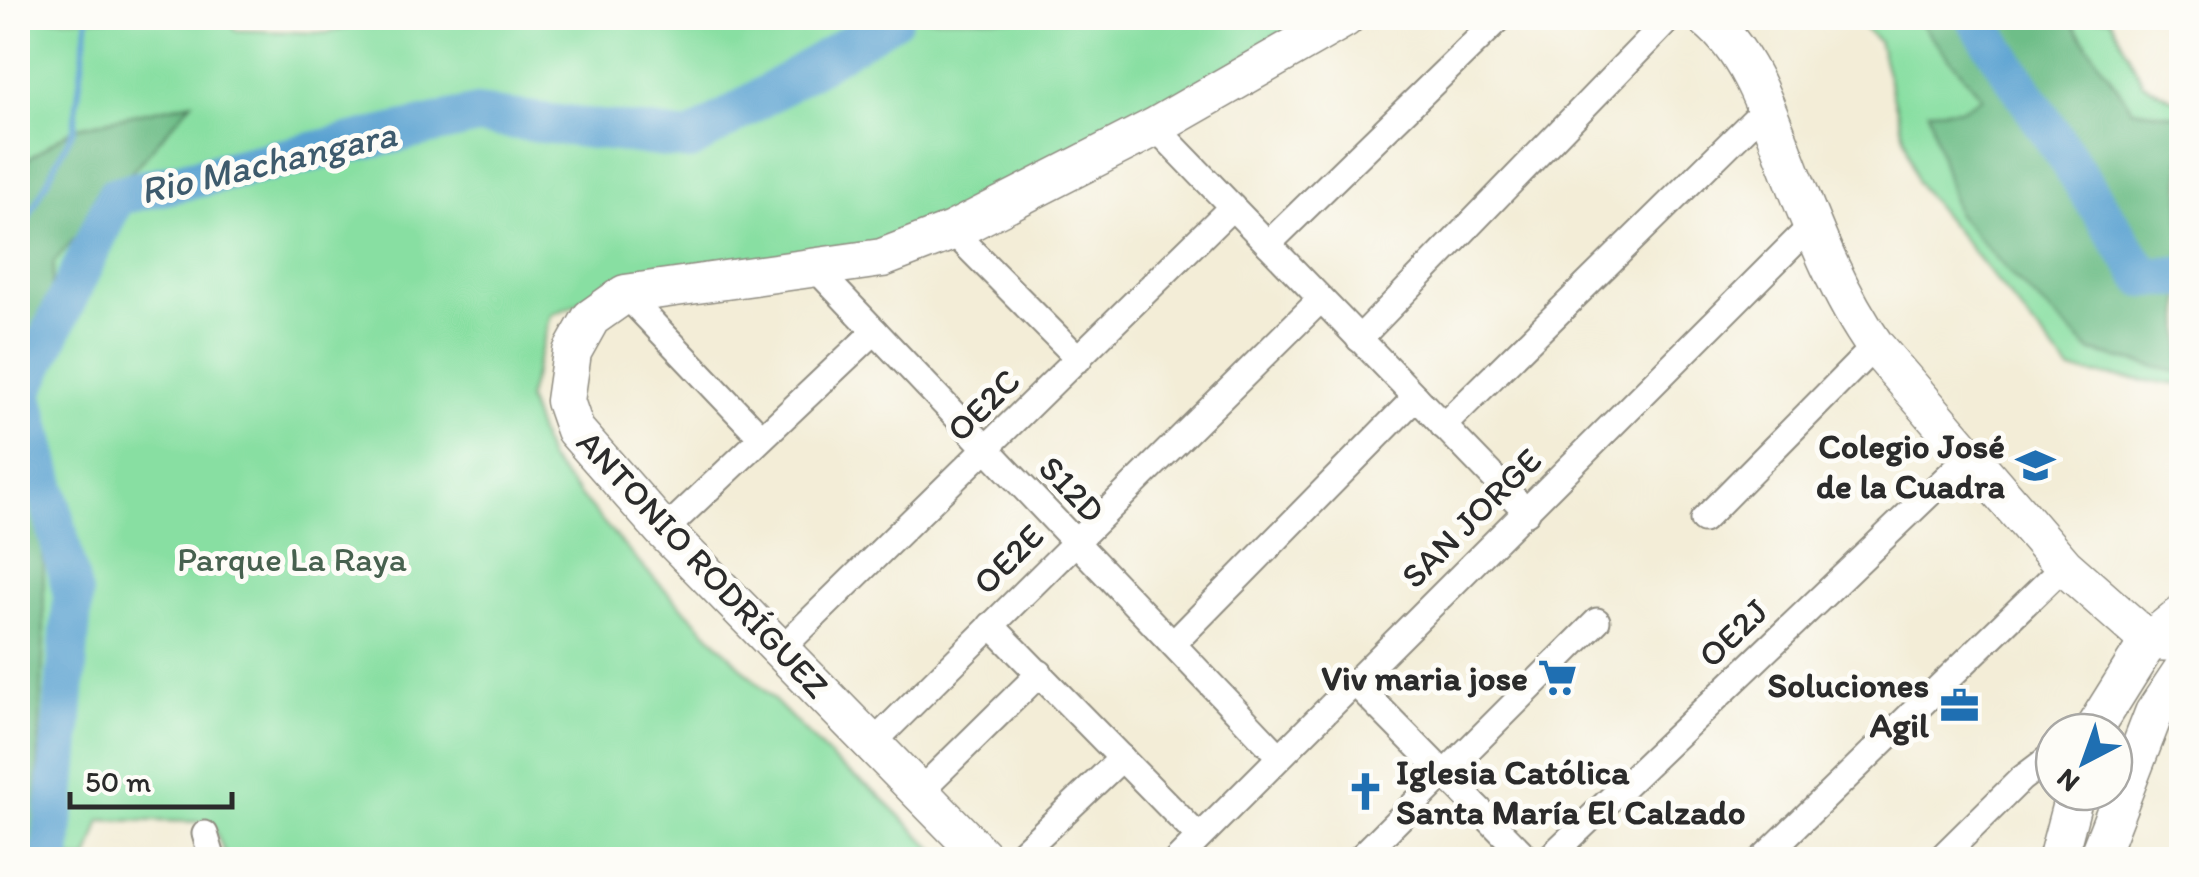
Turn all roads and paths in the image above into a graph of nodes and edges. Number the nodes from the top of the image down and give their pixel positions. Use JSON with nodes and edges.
{"nodes":[{"id":1,"x":1345,"y":18,"type":"edge"},
{"id":2,"x":1500,"y":18,"type":"edge"},
{"id":3,"x":1670,"y":18,"type":"edge"},
{"id":4,"x":1706,"y":18,"type":"edge"},
{"id":5,"x":1767,"y":107,"type":"junction"},
{"id":6,"x":1155,"y":127,"type":"junction"},
{"id":7,"x":1232,"y":207,"type":"junction"},
{"id":8,"x":1812,"y":225,"type":"junction"},
{"id":9,"x":952,"y":231,"type":"junction"},
{"id":10,"x":1268,"y":244,"type":"junction"},
{"id":11,"x":816,"y":269,"type":"junction"},
{"id":12,"x":625,"y":294,"type":"junction"},
{"id":13,"x":1321,"y":299,"type":"junction"},
{"id":14,"x":875,"y":332,"type":"junction"},
{"id":15,"x":1360,"y":339,"type":"junction"},
{"id":16,"x":1875,"y":346,"type":"junction"},
{"id":17,"x":1079,"y":359,"type":"junction"},
{"id":18,"x":1416,"y":398,"type":"junction"},
{"id":19,"x":1443,"y":426,"type":"junction"},
{"id":20,"x":761,"y":437,"type":"junction"},
{"id":21,"x":988,"y":450,"type":"junction"},
{"id":22,"x":1968,"y":457,"type":"junction"},
{"id":23,"x":1526,"y":512,"type":"junction"},
{"id":24,"x":1703,"y":520,"type":"dead end"},
{"id":25,"x":664,"y":530,"type":"junction"},
{"id":26,"x":1074,"y":542,"type":"junction"},
{"id":27,"x":2064,"y":566,"type":"junction"},
{"id":28,"x":2182,"y":614,"type":"edge"},
{"id":29,"x":1597,"y":621,"type":"dead end"},
{"id":30,"x":991,"y":625,"type":"junction"},
{"id":31,"x":2165,"y":642,"type":"edge"},
{"id":32,"x":1174,"y":644,"type":"junction"},
{"id":33,"x":780,"y":650,"type":"junction"},
{"id":34,"x":2182,"y":671,"type":"edge"},
{"id":35,"x":1040,"y":674,"type":"junction"},
{"id":36,"x":1354,"y":682,"type":"junction"},
{"id":37,"x":2108,"y":712,"type":"edge"},
{"id":38,"x":873,"y":743,"type":"junction"},
{"id":39,"x":1278,"y":756,"type":"junction"},
{"id":40,"x":1122,"y":758,"type":"junction"},
{"id":41,"x":2034,"y":770,"type":"edge"},
{"id":42,"x":1445,"y":774,"type":"junction"},
{"id":43,"x":920,"y":791,"type":"junction"},
{"id":44,"x":2070,"y":812,"type":"edge"},
{"id":45,"x":205,"y":834,"type":"dead end"},
{"id":46,"x":1198,"y":837,"type":"junction"},
{"id":47,"x":1775,"y":855,"type":"edge"},
{"id":48,"x":1369,"y":856,"type":"edge"},
{"id":49,"x":213,"y":860,"type":"edge"},
{"id":50,"x":986,"y":860,"type":"edge"},
{"id":51,"x":1014,"y":860,"type":"edge"},
{"id":52,"x":1177,"y":860,"type":"edge"},
{"id":53,"x":1528,"y":860,"type":"edge"},
{"id":54,"x":1547,"y":860,"type":"edge"},
{"id":55,"x":1938,"y":860,"type":"edge"},
{"id":56,"x":2057,"y":860,"type":"edge"},
{"id":57,"x":2097,"y":860,"type":"edge"}],
"edges":[{"from":1,"to":6,"type":"street"},
{"from":2,"to":10,"type":"street"},
{"from":3,"to":15,"type":"street"},
{"from":4,"to":5,"type":"street"},
{"from":5,"to":8,"type":"street"},
{"from":5,"to":19,"type":"street"},
{"from":6,"to":7,"type":"street"},
{"from":6,"to":9,"type":"street"},
{"from":7,"to":10,"type":"street"},
{"from":7,"to":17,"type":"street","name":"OE2C"},
{"from":8,"to":16,"type":"street"},
{"from":8,"to":23,"type":"street","name":"SAN JORGE"},
{"from":9,"to":11,"type":"street"},
{"from":9,"to":17,"type":"street"},
{"from":10,"to":13,"type":"street"},
{"from":11,"to":12,"type":"street"},
{"from":11,"to":14,"type":"street","name":"S12D"},
{"from":12,"to":20,"type":"street"},
{"from":12,"to":25,"type":"street","name":"ANTONIO RODRÍGUEZ"},
{"from":13,"to":15,"type":"street"},
{"from":13,"to":26,"type":"street","name":"OE2E"},
{"from":14,"to":20,"type":"street"},
{"from":14,"to":21,"type":"street","name":"S12D"},
{"from":15,"to":18,"type":"street"},
{"from":16,"to":22,"type":"street"},
{"from":16,"to":24,"type":"street"},
{"from":17,"to":21,"type":"street","name":"OE2C"},
{"from":18,"to":19,"type":"street"},
{"from":18,"to":32,"type":"street"},
{"from":19,"to":23,"type":"street"},
{"from":20,"to":25,"type":"street"},
{"from":21,"to":26,"type":"street","name":"S12D"},
{"from":21,"to":33,"type":"street","name":"OE2C"},
{"from":22,"to":27,"type":"street"},
{"from":22,"to":54,"type":"street","name":"OE2J"},
{"from":23,"to":36,"type":"street","name":"SAN JORGE"},
{"from":25,"to":33,"type":"street","name":"ANTONIO RODRÍGUEZ"},
{"from":26,"to":30,"type":"street","name":"OE2E"},
{"from":26,"to":32,"type":"street","name":"S12D"},
{"from":27,"to":31,"type":"street"},
{"from":27,"to":47,"type":"street"},
{"from":28,"to":31,"type":"street"},
{"from":29,"to":42,"type":"street"},
{"from":30,"to":35,"type":"street"},
{"from":30,"to":38,"type":"street","name":"OE2E"},
{"from":31,"to":37,"type":"street"},
{"from":32,"to":39,"type":"street","name":"S12D"},
{"from":33,"to":38,"type":"street","name":"ANTONIO RODRÍGUEZ"},
{"from":34,"to":57,"type":"street"},
{"from":35,"to":40,"type":"street"},
{"from":35,"to":43,"type":"street"},
{"from":36,"to":39,"type":"street","name":"SAN JORGE"},
{"from":36,"to":42,"type":"street"},
{"from":38,"to":43,"type":"street","name":"ANTONIO RODRÍGUEZ"},
{"from":39,"to":46,"type":"street","name":"SAN JORGE"},
{"from":40,"to":46,"type":"street"},
{"from":40,"to":51,"type":"street"},
{"from":41,"to":55,"type":"street"},
{"from":42,"to":48,"type":"street"},
{"from":42,"to":53,"type":"street"},
{"from":43,"to":50,"type":"street","name":"ANTONIO RODRÍGUEZ"},
{"from":44,"to":56,"type":"street"},
{"from":45,"to":49,"type":"street"},
{"from":46,"to":52,"type":"street","name":"SAN JORGE"}]}
